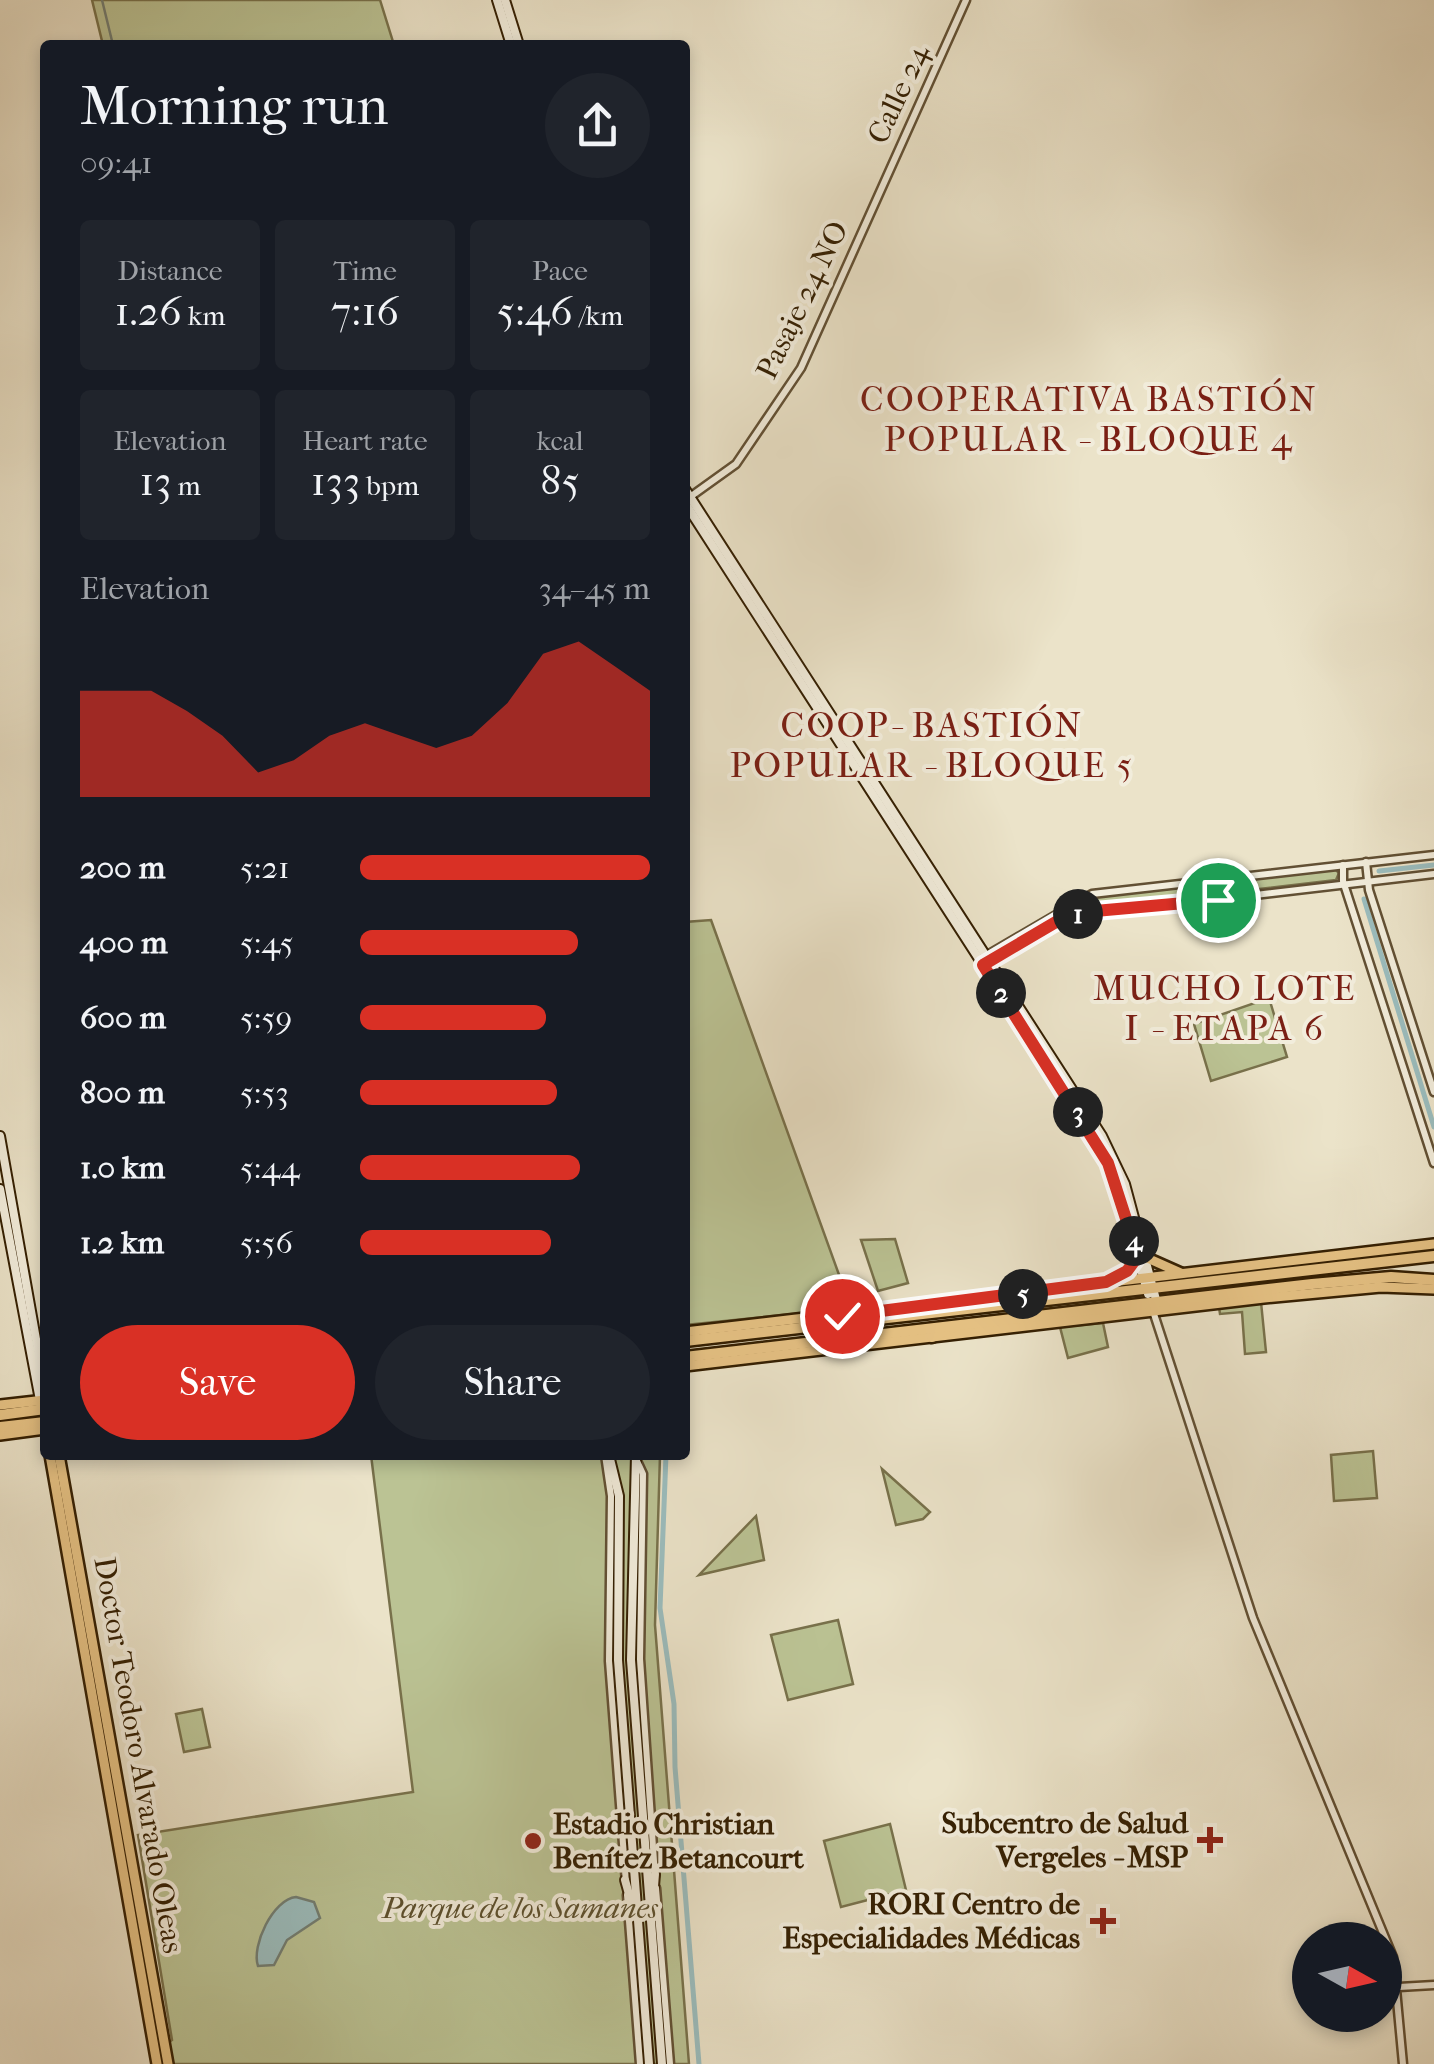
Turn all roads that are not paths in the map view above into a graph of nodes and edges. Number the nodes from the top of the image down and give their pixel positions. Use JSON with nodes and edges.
{"nodes":[{"id":1,"x":497,"y":0,"type":"edge"},
{"id":2,"x":505,"y":0,"type":"edge"},
{"id":3,"x":966,"y":0,"type":"edge"},
{"id":4,"x":509,"y":40,"type":"edge"},
{"id":5,"x":518,"y":40,"type":"edge"},
{"id":6,"x":872,"y":207,"type":"joint"},
{"id":7,"x":690,"y":494,"type":"edge"},
{"id":8,"x":690,"y":501,"type":"edge"},
{"id":9,"x":1434,"y":855,"type":"edge"},
{"id":10,"x":1366,"y":862,"type":"junction"},
{"id":11,"x":1343,"y":865,"type":"junction"},
{"id":12,"x":1434,"y":874,"type":"edge"},
{"id":13,"x":1368,"y":882,"type":"junction"},
{"id":14,"x":1345,"y":885,"type":"junction"},
{"id":15,"x":985,"y":960,"type":"junction"},
{"id":16,"x":1434,"y":1092,"type":"edge"},
{"id":17,"x":0,"y":1136,"type":"edge"},
{"id":18,"x":1434,"y":1163,"type":"edge"},
{"id":19,"x":0,"y":1189,"type":"edge"},
{"id":20,"x":1434,"y":1244,"type":"edge"},
{"id":21,"x":1142,"y":1256,"type":"junction"},
{"id":22,"x":1434,"y":1256,"type":"edge"},
{"id":23,"x":1188,"y":1275,"type":"junction"},
{"id":24,"x":1434,"y":1280,"type":"edge"},
{"id":25,"x":1106,"y":1282,"type":"junction"},
{"id":26,"x":1058,"y":1289,"type":"junction"},
{"id":27,"x":1434,"y":1289,"type":"edge"},
{"id":28,"x":1090,"y":1296,"type":"junction"},
{"id":29,"x":1152,"y":1297,"type":"junction"},
{"id":30,"x":965,"y":1322,"type":"junction"},
{"id":31,"x":690,"y":1331,"type":"edge"},
{"id":32,"x":932,"y":1336,"type":"junction"},
{"id":33,"x":690,"y":1340,"type":"edge"},
{"id":34,"x":690,"y":1356,"type":"edge"},
{"id":35,"x":690,"y":1365,"type":"edge"},
{"id":36,"x":40,"y":1383,"type":"edge"},
{"id":37,"x":40,"y":1388,"type":"edge"},
{"id":38,"x":0,"y":1405,"type":"edge"},
{"id":39,"x":40,"y":1408,"type":"edge"},
{"id":40,"x":40,"y":1409,"type":"edge"},
{"id":41,"x":40,"y":1410,"type":"edge"},
{"id":42,"x":0,"y":1415,"type":"edge"},
{"id":43,"x":0,"y":1426,"type":"edge"},
{"id":44,"x":40,"y":1431,"type":"edge"},
{"id":45,"x":0,"y":1436,"type":"edge"},
{"id":46,"x":51,"y":1460,"type":"edge"},
{"id":47,"x":60,"y":1460,"type":"edge"},
{"id":48,"x":607,"y":1460,"type":"edge"},
{"id":49,"x":608,"y":1460,"type":"edge"},
{"id":50,"x":636,"y":1460,"type":"edge"},
{"id":51,"x":637,"y":1460,"type":"edge"},
{"id":52,"x":655,"y":1874,"type":"junction"},
{"id":53,"x":626,"y":1880,"type":"junction"},
{"id":54,"x":1380,"y":1922,"type":"edge"},
{"id":55,"x":651,"y":1923,"type":"junction"},
{"id":56,"x":638,"y":1924,"type":"junction"},
{"id":57,"x":1431,"y":1985,"type":"edge"},
{"id":58,"x":1402,"y":1987,"type":"edge"},
{"id":59,"x":1401,"y":2032,"type":"edge"},
{"id":60,"x":157,"y":2064,"type":"edge"},
{"id":61,"x":168,"y":2064,"type":"edge"},
{"id":62,"x":640,"y":2064,"type":"edge"},
{"id":63,"x":649,"y":2064,"type":"edge"},
{"id":64,"x":662,"y":2064,"type":"edge"},
{"id":65,"x":670,"y":2064,"type":"edge"},
{"id":66,"x":1403,"y":2064,"type":"edge"}],
"edges":[{"from":1,"to":4,"type":"main road"},
{"from":2,"to":5,"type":"main road"},
{"from":3,"to":6,"type":"street","name":"Calle 24"},
{"from":6,"to":7,"type":"street","name":"Pasaje 24 NO"},
{"from":8,"to":15,"type":"main road"},
{"from":9,"to":10,"type":"street"},
{"from":10,"to":11,"type":"street"},
{"from":10,"to":13,"type":"street"},
{"from":11,"to":14,"type":"street"},
{"from":11,"to":15,"type":"street"},
{"from":12,"to":13,"type":"street"},
{"from":13,"to":14,"type":"street"},
{"from":13,"to":16,"type":"street"},
{"from":14,"to":15,"type":"street"},
{"from":14,"to":18,"type":"street"},
{"from":15,"to":21,"type":"main road"},
{"from":17,"to":36,"type":"main road"},
{"from":19,"to":37,"type":"main road"},
{"from":20,"to":23,"type":"main road"},
{"from":21,"to":23,"type":"main road"},
{"from":21,"to":25,"type":"main road"},
{"from":21,"to":29,"type":"main road"},
{"from":22,"to":29,"type":"highway"},
{"from":23,"to":29,"type":"main road"},
{"from":24,"to":29,"type":"highway"},
{"from":25,"to":26,"type":"main road"},
{"from":25,"to":29,"type":"main road"},
{"from":26,"to":28,"type":"highway"},
{"from":26,"to":31,"type":"main road"},
{"from":27,"to":29,"type":"main road"},
{"from":28,"to":29,"type":"highway"},
{"from":28,"to":33,"type":"highway"},
{"from":29,"to":30,"type":"highway"},
{"from":29,"to":32,"type":"main road"},
{"from":29,"to":54,"type":"street"},
{"from":30,"to":32,"type":"highway"},
{"from":30,"to":34,"type":"highway"},
{"from":32,"to":35,"type":"main road"},
{"from":38,"to":39,"type":"main road"},
{"from":40,"to":42,"type":"highway"},
{"from":41,"to":43,"type":"highway"},
{"from":44,"to":45,"type":"main road"},
{"from":46,"to":60,"type":"main road","name":"Doctor Teodoro Alvarado Oleas"},
{"from":47,"to":61,"type":"main road","name":"Doctor Teodoro Alvarado Oleas"},
{"from":48,"to":53,"type":"street"},
{"from":49,"to":56,"type":"main road"},
{"from":50,"to":55,"type":"main road"},
{"from":51,"to":52,"type":"street"},
{"from":52,"to":55,"type":"main road"},
{"from":52,"to":65,"type":"street"},
{"from":53,"to":56,"type":"main road"},
{"from":53,"to":62,"type":"street"},
{"from":55,"to":64,"type":"main road"},
{"from":56,"to":63,"type":"main road"},
{"from":57,"to":58,"type":"street"},
{"from":59,"to":66,"type":"street"}]}
